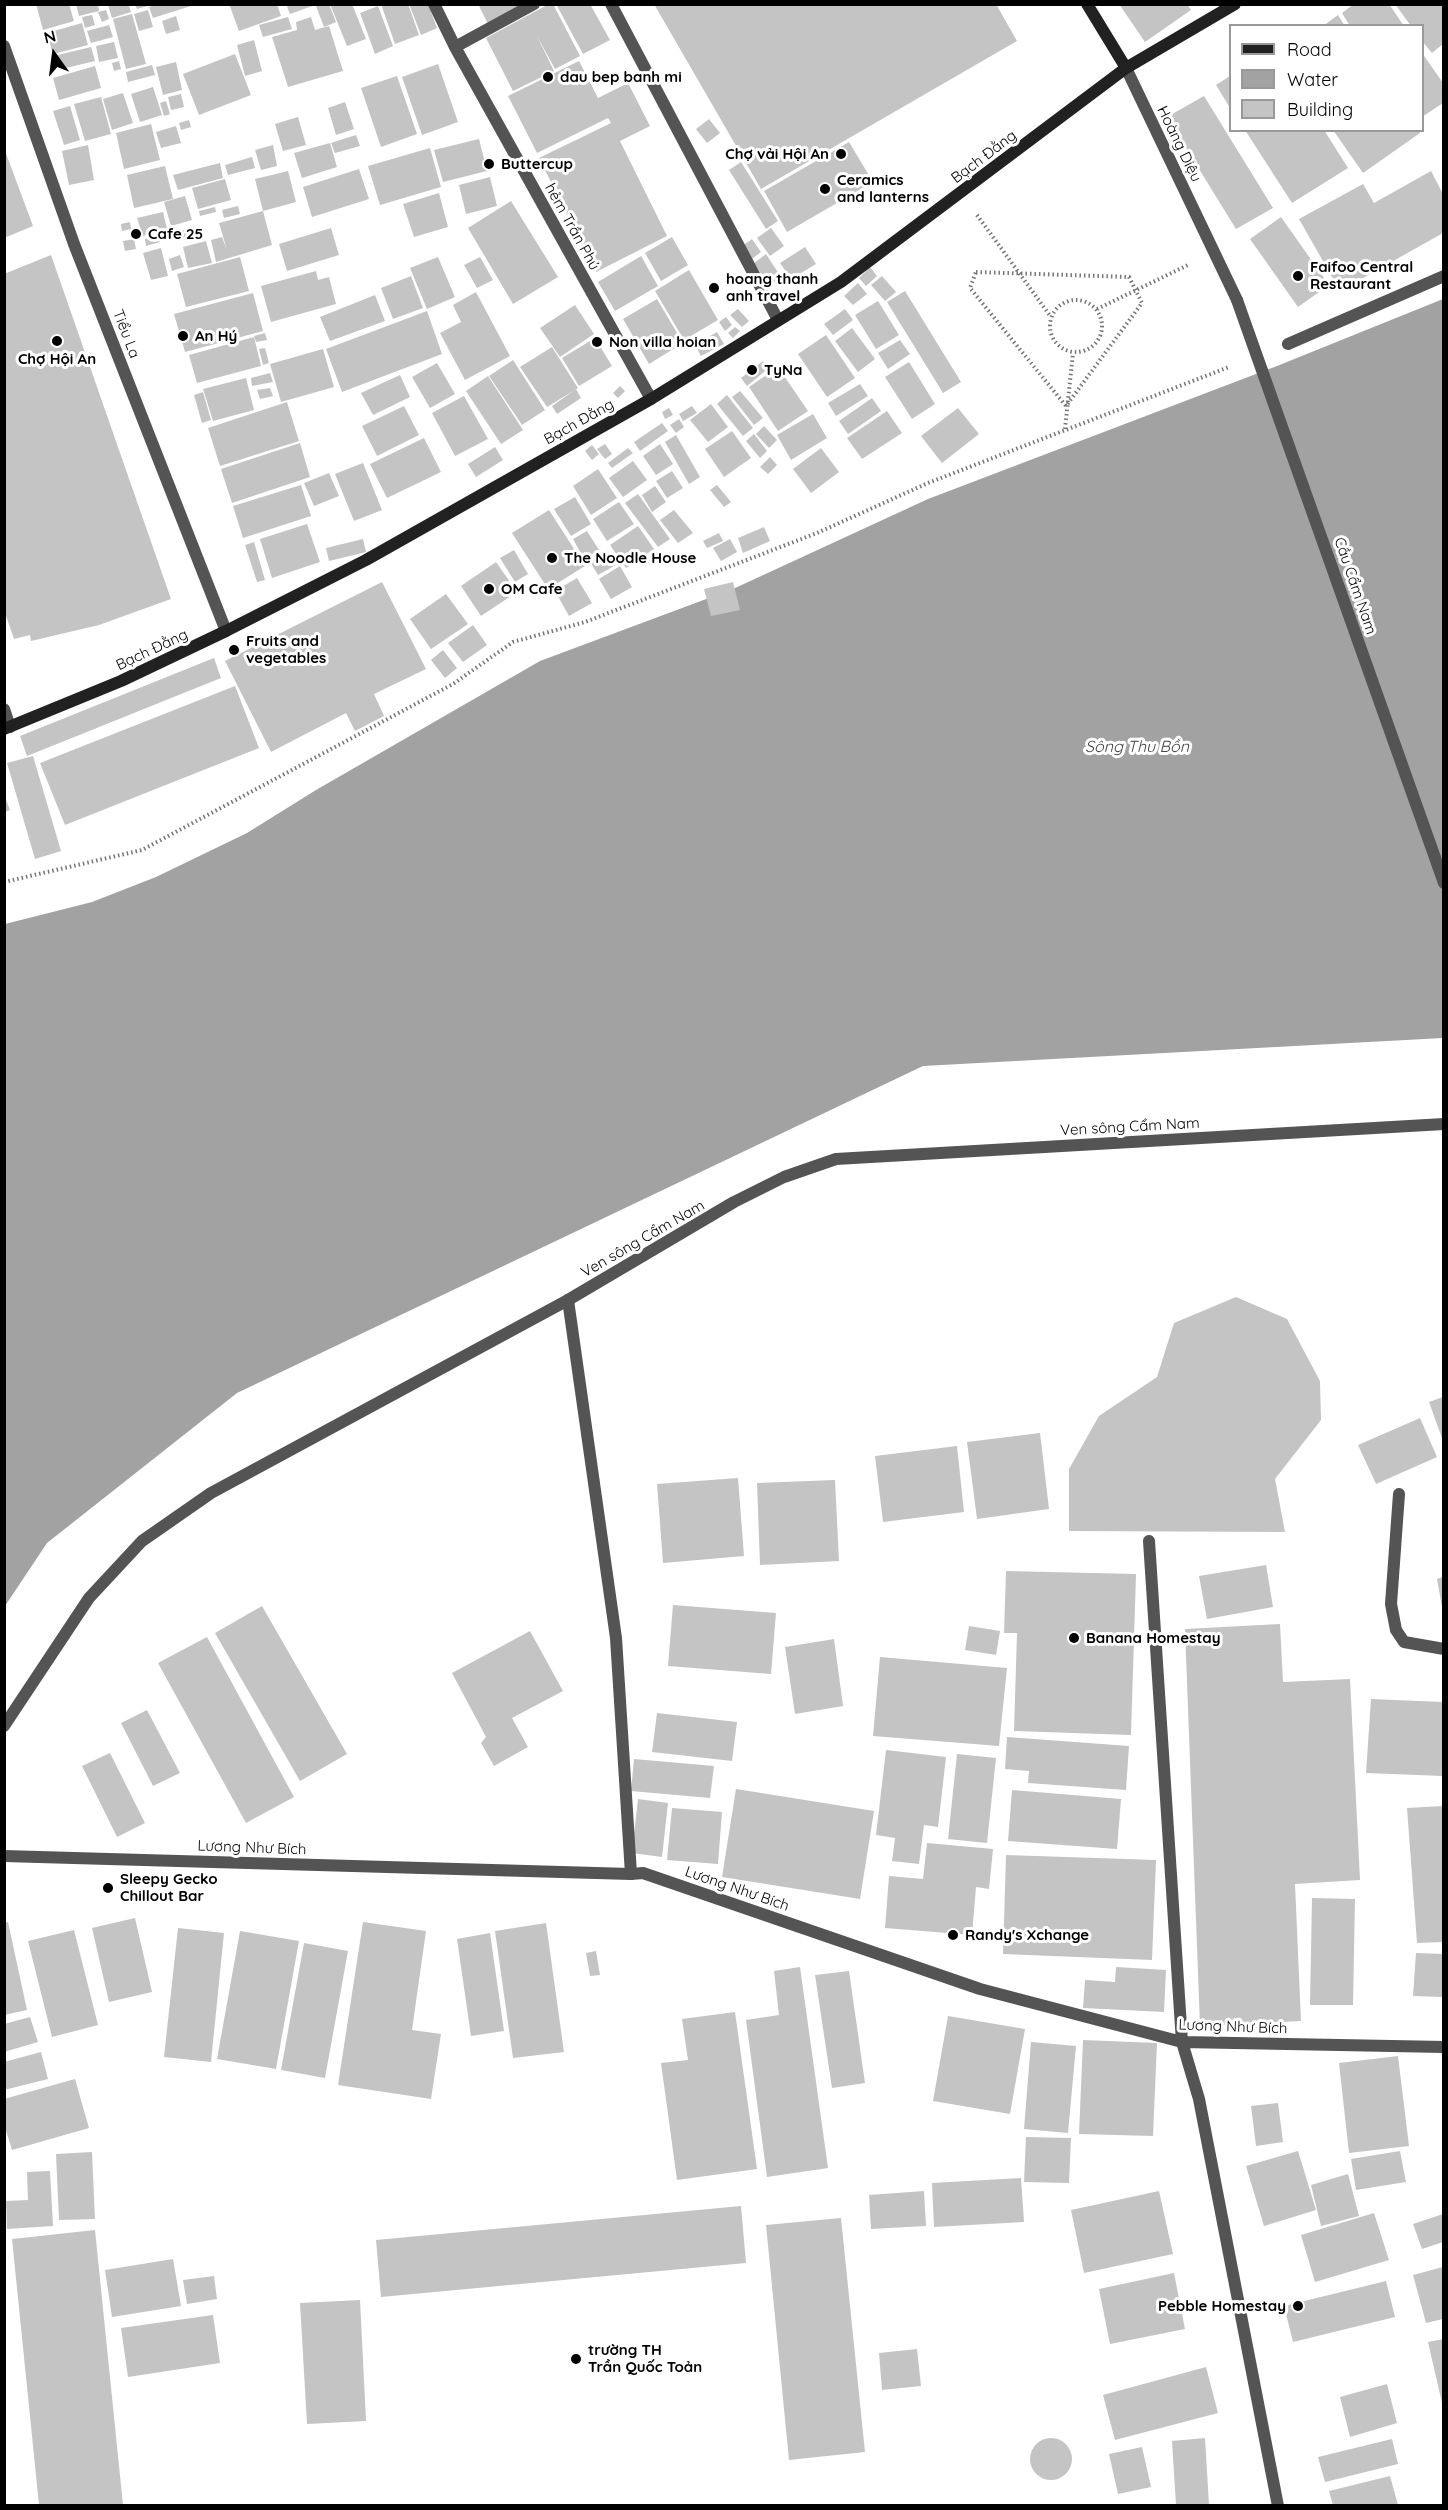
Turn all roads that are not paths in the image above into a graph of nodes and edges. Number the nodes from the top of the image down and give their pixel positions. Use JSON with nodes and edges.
{"nodes":[{"id":1,"x":434,"y":4,"type":"edge"},
{"id":2,"x":534,"y":4,"type":"edge"},
{"id":3,"x":610,"y":4,"type":"edge"},
{"id":4,"x":1087,"y":4,"type":"edge"},
{"id":5,"x":1235,"y":4,"type":"edge"},
{"id":6,"x":4,"y":45,"type":"edge"},
{"id":7,"x":454,"y":47,"type":"junction"},
{"id":8,"x":1126,"y":68,"type":"junction"},
{"id":9,"x":1443,"y":276,"type":"edge"},
{"id":10,"x":1238,"y":300,"type":"joint"},
{"id":11,"x":778,"y":320,"type":"junction"},
{"id":12,"x":1288,"y":344,"type":"dead end"},
{"id":13,"x":651,"y":399,"type":"junction"},
{"id":14,"x":226,"y":631,"type":"junction"},
{"id":15,"x":4,"y":710,"type":"edge"},
{"id":16,"x":7,"y":728,"type":"edge"},
{"id":17,"x":1443,"y":883,"type":"edge"},
{"id":18,"x":1443,"y":1124,"type":"edge"},
{"id":19,"x":568,"y":1300,"type":"junction"},
{"id":20,"x":1399,"y":1494,"type":"dead end"},
{"id":21,"x":1149,"y":1541,"type":"dead end"},
{"id":22,"x":1443,"y":1649,"type":"edge"},
{"id":23,"x":4,"y":1726,"type":"edge"},
{"id":24,"x":4,"y":1856,"type":"edge"},
{"id":25,"x":631,"y":1874,"type":"junction"},
{"id":26,"x":1182,"y":2042,"type":"junction"},
{"id":27,"x":1443,"y":2047,"type":"edge"},
{"id":28,"x":1278,"y":2505,"type":"edge"}],
"edges":[{"from":1,"to":7,"type":"street","name":"hẻm Trần Phú"},
{"from":2,"to":7,"type":"street"},
{"from":3,"to":11,"type":"street"},
{"from":4,"to":8,"type":"street","name":"Hoàng Diệu"},
{"from":5,"to":8,"type":"street","name":"Bạch Đằng"},
{"from":6,"to":14,"type":"street","name":"Tiểu La"},
{"from":7,"to":13,"type":"street","name":"hẻm Trần Phú"},
{"from":8,"to":10,"type":"street","name":"Hoàng Diệu"},
{"from":8,"to":11,"type":"street","name":"Bạch Đằng"},
{"from":9,"to":12,"type":"street"},
{"from":10,"to":17,"type":"street","name":"Cầu Cẩm Nam","bridge":true},
{"from":11,"to":13,"type":"street","name":"Bạch Đằng"},
{"from":13,"to":14,"type":"street","name":"Bạch Đằng"},
{"from":14,"to":16,"type":"street","name":"Bạch Đằng"},
{"from":15,"to":16,"type":"street"},
{"from":18,"to":19,"type":"street","name":"Ven sông Cẩm Nam"},
{"from":19,"to":23,"type":"street","name":"Ven sông Cẩm Nam"},
{"from":19,"to":25,"type":"street"},
{"from":20,"to":22,"type":"street"},
{"from":21,"to":26,"type":"street"},
{"from":24,"to":25,"type":"street","name":"Lương Như Bích"},
{"from":25,"to":26,"type":"street","name":"Lương Như Bích"},
{"from":26,"to":27,"type":"street","name":"Lương Như Bích"},
{"from":26,"to":28,"type":"street"}]}
